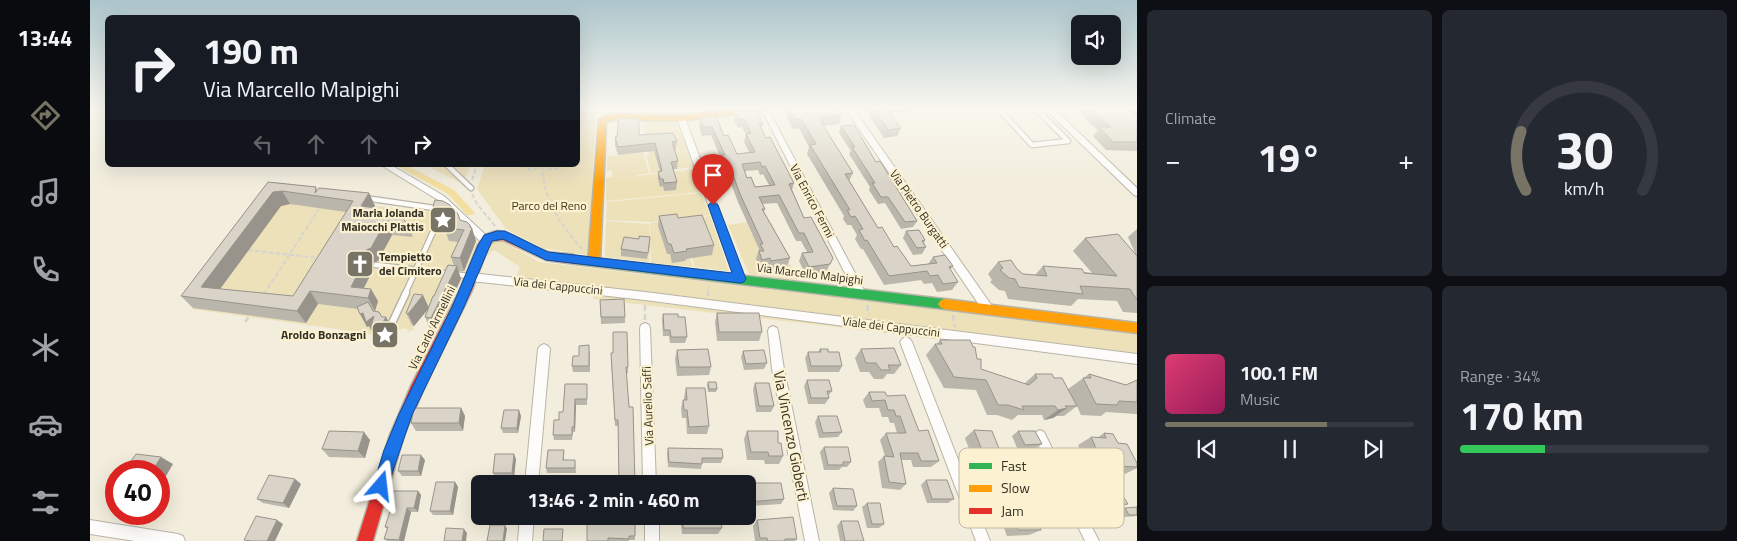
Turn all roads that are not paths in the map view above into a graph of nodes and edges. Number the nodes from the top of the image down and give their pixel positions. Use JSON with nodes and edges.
{"nodes":[{"id":1,"x":597,"y":133,"type":"edge"},
{"id":2,"x":687,"y":133,"type":"edge"},
{"id":3,"x":778,"y":133,"type":"edge"},
{"id":4,"x":866,"y":133,"type":"edge"},
{"id":5,"x":1021,"y":133,"type":"edge"},
{"id":6,"x":1061,"y":133,"type":"edge"},
{"id":7,"x":1074,"y":133,"type":"edge"},
{"id":8,"x":388,"y":167,"type":"edge"},
{"id":9,"x":449,"y":167,"type":"edge"},
{"id":10,"x":471,"y":188,"type":"road end"},
{"id":11,"x":1137,"y":194,"type":"edge"},
{"id":12,"x":360,"y":197,"type":"edge"},
{"id":13,"x":454,"y":211,"type":"junction"},
{"id":14,"x":438,"y":223,"type":"dead end"},
{"id":15,"x":486,"y":241,"type":"junction"},
{"id":16,"x":591,"y":259,"type":"junction"},
{"id":17,"x":376,"y":265,"type":"dead end"},
{"id":18,"x":416,"y":270,"type":"junction"},
{"id":19,"x":471,"y":277,"type":"junction"},
{"id":20,"x":740,"y":279,"type":"junction"},
{"id":21,"x":862,"y":294,"type":"junction"},
{"id":22,"x":645,"y":296,"type":"joint"},
{"id":23,"x":988,"y":310,"type":"junction"},
{"id":24,"x":391,"y":325,"type":"dead end"},
{"id":25,"x":645,"y":328,"type":"road end"},
{"id":26,"x":1137,"y":328,"type":"edge"},
{"id":27,"x":773,"y":331,"type":"dead end"},
{"id":28,"x":906,"y":342,"type":"dead end"},
{"id":29,"x":544,"y":349,"type":"dead end"},
{"id":30,"x":1137,"y":358,"type":"edge"},
{"id":31,"x":1040,"y":436,"type":"edge"},
{"id":32,"x":1046,"y":448,"type":"edge"},
{"id":33,"x":532,"y":475,"type":"edge"},
{"id":34,"x":650,"y":475,"type":"edge"},
{"id":35,"x":959,"y":479,"type":"edge"},
{"id":36,"x":526,"y":525,"type":"edge"},
{"id":37,"x":652,"y":525,"type":"edge"},
{"id":38,"x":90,"y":527,"type":"edge"},
{"id":39,"x":978,"y":528,"type":"edge"},
{"id":40,"x":1086,"y":528,"type":"edge"},
{"id":41,"x":178,"y":541,"type":"edge"},
{"id":42,"x":365,"y":541,"type":"edge"},
{"id":43,"x":525,"y":541,"type":"edge"},
{"id":44,"x":652,"y":541,"type":"edge"},
{"id":45,"x":812,"y":541,"type":"edge"},
{"id":46,"x":983,"y":541,"type":"edge"},
{"id":47,"x":1092,"y":541,"type":"edge"}],
"edges":[{"from":1,"to":16,"type":"street"},
{"from":2,"to":20,"type":"street"},
{"from":3,"to":21,"type":"street","name":"Via Enrico Fermi"},
{"from":4,"to":23,"type":"street","name":"Via Pietro Burgatti"},
{"from":5,"to":6,"type":"lane"},
{"from":7,"to":11,"type":"street"},
{"from":8,"to":13,"type":"street"},
{"from":9,"to":10,"type":"lane"},
{"from":12,"to":13,"type":"lane"},
{"from":13,"to":15,"type":"street"},
{"from":14,"to":18,"type":"lane"},
{"from":15,"to":16,"type":"street","name":"Via Marcello Malpighi"},
{"from":15,"to":19,"type":"street","name":"Via Carlo Armellini"},
{"from":16,"to":20,"type":"street","name":"Via Marcello Malpighi"},
{"from":17,"to":18,"type":"lane"},
{"from":18,"to":19,"type":"lane"},
{"from":18,"to":24,"type":"lane"},
{"from":19,"to":22,"type":"street","name":"Via dei Cappuccini"},
{"from":19,"to":42,"type":"street","name":"Via Carlo Armellini"},
{"from":20,"to":21,"type":"street","name":"Via Marcello Malpighi"},
{"from":21,"to":23,"type":"street","name":"Via Marcello Malpighi"},
{"from":22,"to":30,"type":"street","name":"Viale dei Cappuccini"},
{"from":23,"to":26,"type":"street","name":"Via Marcello Malpighi"},
{"from":25,"to":34,"type":"street","name":"Via Aurelio Saffi"},
{"from":27,"to":45,"type":"street","name":"Via Vincenzo Gioberti"},
{"from":28,"to":35,"type":"street"},
{"from":29,"to":33,"type":"street"},
{"from":31,"to":32,"type":"street"},
{"from":36,"to":43,"type":"street"},
{"from":37,"to":44,"type":"street"},
{"from":38,"to":41,"type":"street"},
{"from":39,"to":46,"type":"street"},
{"from":40,"to":47,"type":"street"}]}
